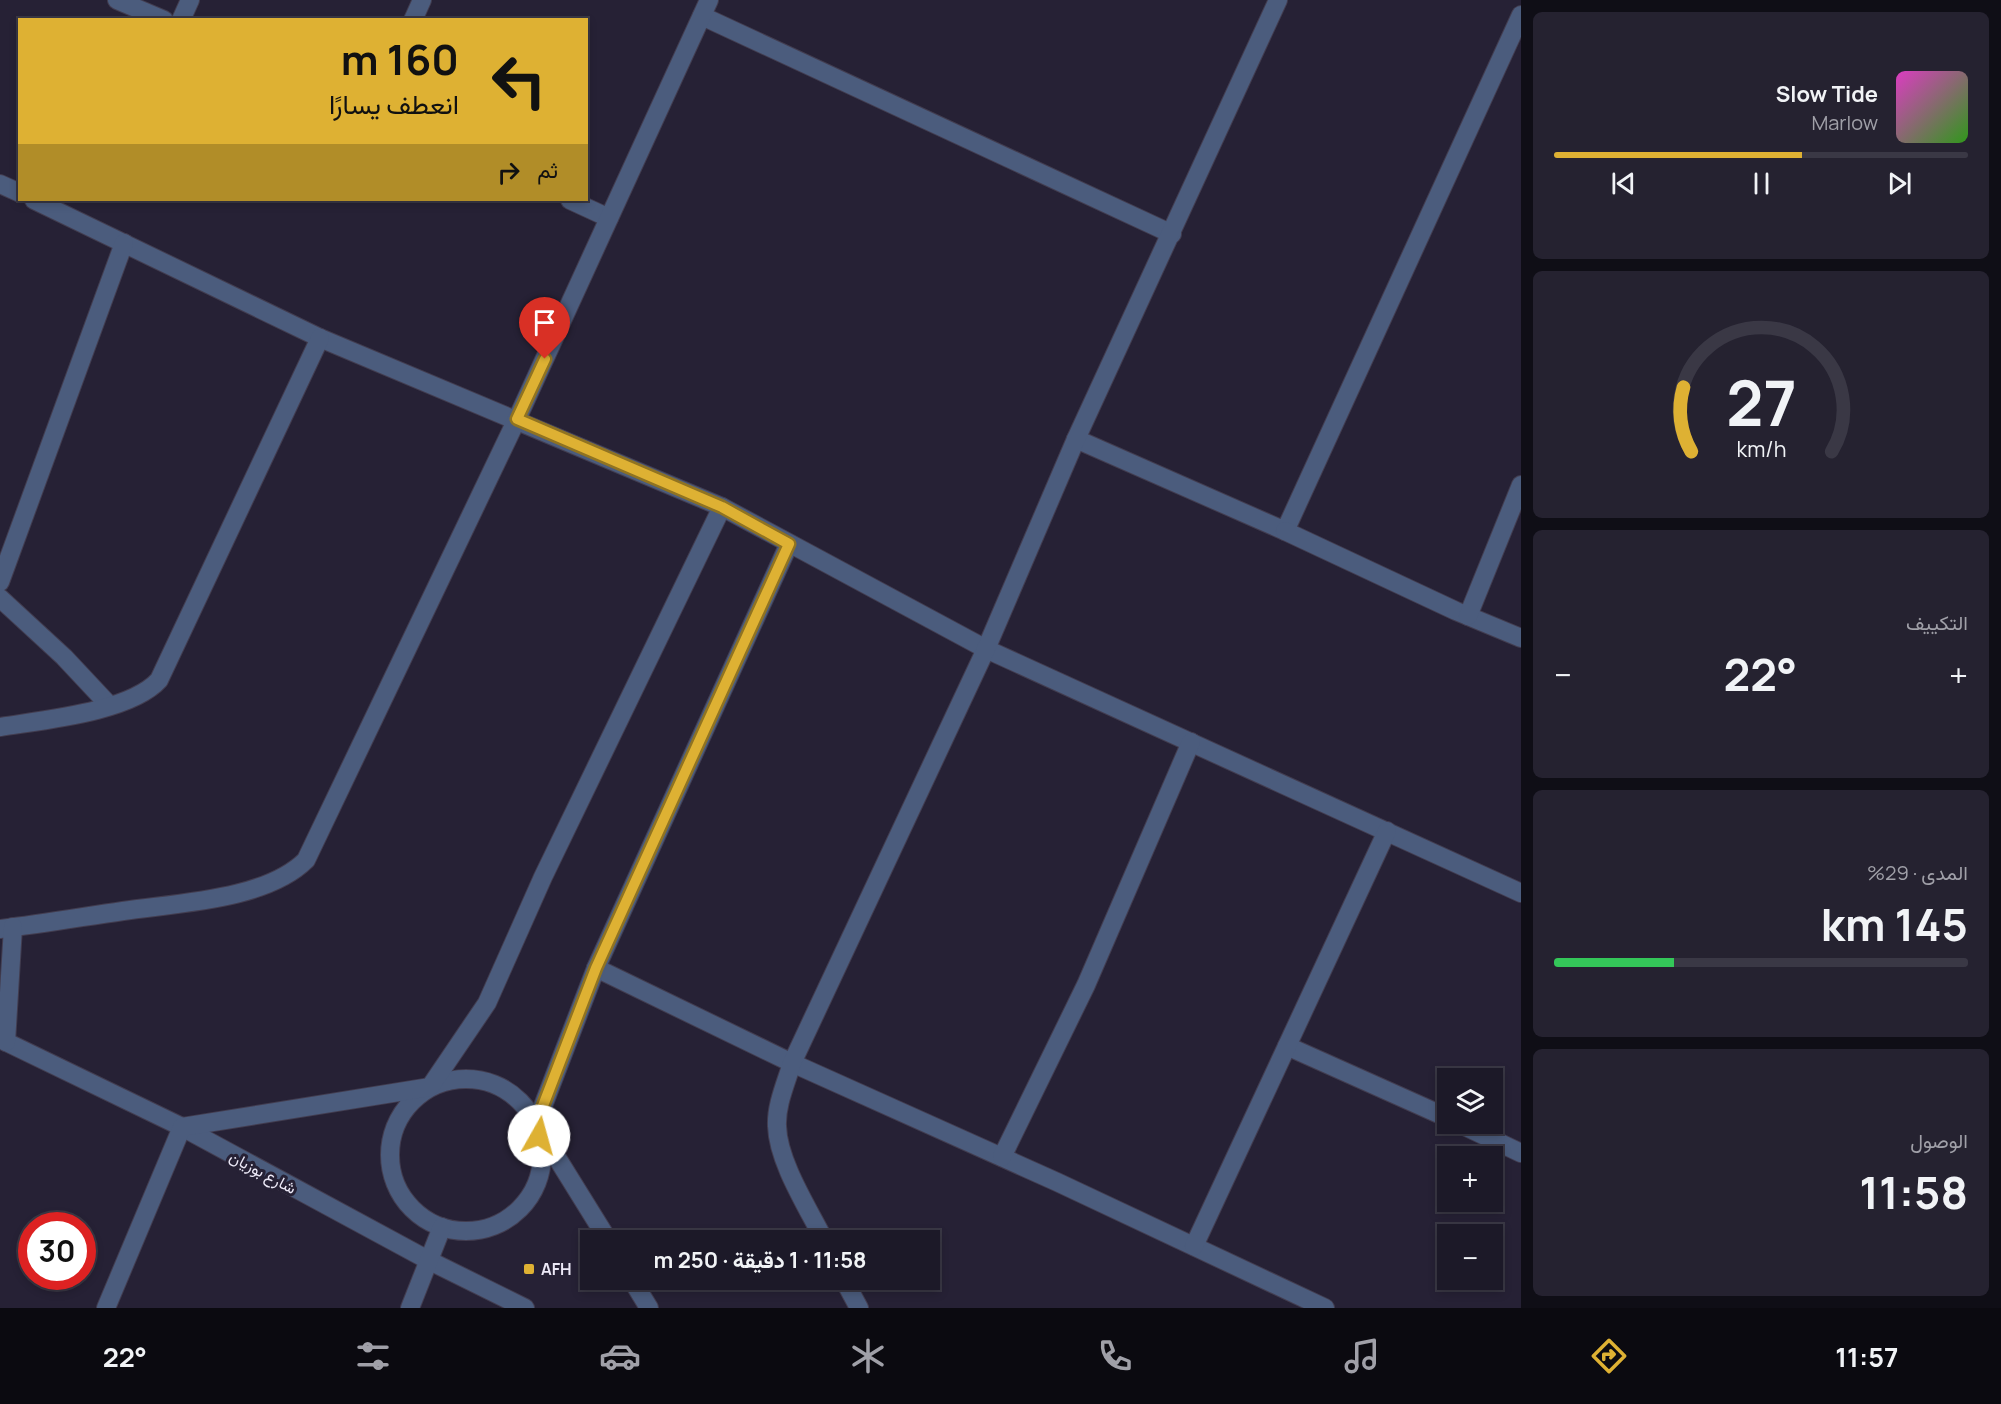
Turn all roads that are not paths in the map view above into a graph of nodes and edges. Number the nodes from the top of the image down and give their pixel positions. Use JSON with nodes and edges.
{"nodes":[{"id":1,"x":117,"y":0,"type":"edge"},
{"id":2,"x":190,"y":0,"type":"edge"},
{"id":3,"x":422,"y":0,"type":"edge"},
{"id":4,"x":1278,"y":0,"type":"edge"},
{"id":5,"x":706,"y":8,"type":"edge"},
{"id":6,"x":1521,"y":15,"type":"edge"},
{"id":7,"x":159,"y":18,"type":"edge"},
{"id":8,"x":182,"y":18,"type":"edge"},
{"id":9,"x":414,"y":18,"type":"edge"},
{"id":10,"x":0,"y":184,"type":"edge"},
{"id":11,"x":18,"y":192,"type":"edge"},
{"id":12,"x":36,"y":201,"type":"edge"},
{"id":13,"x":572,"y":201,"type":"edge"},
{"id":14,"x":609,"y":218,"type":"junction"},
{"id":15,"x":1172,"y":234,"type":"junction"},
{"id":16,"x":124,"y":243,"type":"junction"},
{"id":17,"x":320,"y":338,"type":"junction"},
{"id":18,"x":517,"y":419,"type":"junction"},
{"id":19,"x":1076,"y":440,"type":"junction"},
{"id":20,"x":1521,"y":485,"type":"edge"},
{"id":21,"x":722,"y":507,"type":"junction"},
{"id":22,"x":1285,"y":531,"type":"junction"},
{"id":23,"x":789,"y":544,"type":"junction"},
{"id":24,"x":0,"y":582,"type":"edge"},
{"id":25,"x":0,"y":597,"type":"edge"},
{"id":26,"x":1468,"y":616,"type":"junction"},
{"id":27,"x":1521,"y":638,"type":"edge"},
{"id":28,"x":986,"y":649,"type":"junction"},
{"id":29,"x":109,"y":705,"type":"junction"},
{"id":30,"x":0,"y":728,"type":"edge"},
{"id":31,"x":1191,"y":742,"type":"junction"},
{"id":32,"x":1387,"y":831,"type":"junction"},
{"id":33,"x":1521,"y":893,"type":"edge"},
{"id":34,"x":7,"y":928,"type":"edge"},
{"id":35,"x":596,"y":968,"type":"junction"},
{"id":36,"x":3,"y":1040,"type":"edge"},
{"id":37,"x":1287,"y":1046,"type":"junction"},
{"id":38,"x":792,"y":1063,"type":"junction"},
{"id":39,"x":430,"y":1087,"type":"junction"},
{"id":40,"x":1437,"y":1113,"type":"edge"},
{"id":41,"x":536,"y":1124,"type":"junction"},
{"id":42,"x":182,"y":1127,"type":"junction"},
{"id":43,"x":1481,"y":1134,"type":"edge"},
{"id":44,"x":1521,"y":1153,"type":"edge"},
{"id":45,"x":1002,"y":1157,"type":"junction"},
{"id":46,"x":442,"y":1227,"type":"junction"},
{"id":47,"x":602,"y":1230,"type":"edge"},
{"id":48,"x":819,"y":1230,"type":"edge"},
{"id":49,"x":1194,"y":1246,"type":"junction"},
{"id":50,"x":428,"y":1260,"type":"junction"},
{"id":51,"x":638,"y":1290,"type":"edge"},
{"id":52,"x":849,"y":1290,"type":"edge"},
{"id":53,"x":106,"y":1308,"type":"edge"},
{"id":54,"x":410,"y":1308,"type":"edge"},
{"id":55,"x":525,"y":1308,"type":"edge"},
{"id":56,"x":649,"y":1308,"type":"edge"},
{"id":57,"x":859,"y":1308,"type":"edge"},
{"id":58,"x":1325,"y":1308,"type":"edge"}],
"edges":[{"from":1,"to":7,"type":"street"},
{"from":2,"to":8,"type":"street"},
{"from":3,"to":9,"type":"street"},
{"from":4,"to":15,"type":"street"},
{"from":5,"to":14,"type":"street"},
{"from":5,"to":15,"type":"street"},
{"from":6,"to":22,"type":"street"},
{"from":10,"to":11,"type":"street"},
{"from":12,"to":16,"type":"street"},
{"from":13,"to":14,"type":"street"},
{"from":14,"to":18,"type":"street"},
{"from":15,"to":19,"type":"street"},
{"from":16,"to":17,"type":"street"},
{"from":16,"to":24,"type":"street"},
{"from":17,"to":18,"type":"street"},
{"from":17,"to":29,"type":"street"},
{"from":18,"to":21,"type":"street"},
{"from":18,"to":34,"type":"street"},
{"from":19,"to":22,"type":"street"},
{"from":19,"to":28,"type":"street"},
{"from":20,"to":26,"type":"street"},
{"from":21,"to":23,"type":"street"},
{"from":21,"to":39,"type":"street"},
{"from":22,"to":26,"type":"street"},
{"from":23,"to":28,"type":"street"},
{"from":23,"to":35,"type":"street"},
{"from":25,"to":29,"type":"street"},
{"from":26,"to":27,"type":"street"},
{"from":28,"to":31,"type":"street"},
{"from":28,"to":38,"type":"street"},
{"from":29,"to":30,"type":"street"},
{"from":31,"to":32,"type":"street"},
{"from":31,"to":45,"type":"street"},
{"from":32,"to":33,"type":"street"},
{"from":32,"to":37,"type":"street"},
{"from":34,"to":36,"type":"street"},
{"from":35,"to":38,"type":"street"},
{"from":35,"to":41,"type":"street"},
{"from":36,"to":42,"type":"street","name":"شارع بوزيان"},
{"from":37,"to":40,"type":"street"},
{"from":37,"to":49,"type":"street"},
{"from":38,"to":45,"type":"street"},
{"from":38,"to":48,"type":"street"},
{"from":39,"to":41,"type":"street"},
{"from":39,"to":42,"type":"street"},
{"from":39,"to":46,"type":"street"},
{"from":41,"to":46,"type":"street"},
{"from":41,"to":47,"type":"street"},
{"from":42,"to":50,"type":"street","name":"شارع بوزيان"},
{"from":42,"to":53,"type":"street"},
{"from":43,"to":44,"type":"street"},
{"from":45,"to":49,"type":"street"},
{"from":46,"to":50,"type":"street"},
{"from":49,"to":58,"type":"street"},
{"from":50,"to":54,"type":"street"},
{"from":50,"to":55,"type":"street","name":"شارع بوزيان"},
{"from":51,"to":56,"type":"street"},
{"from":52,"to":57,"type":"street"}]}
